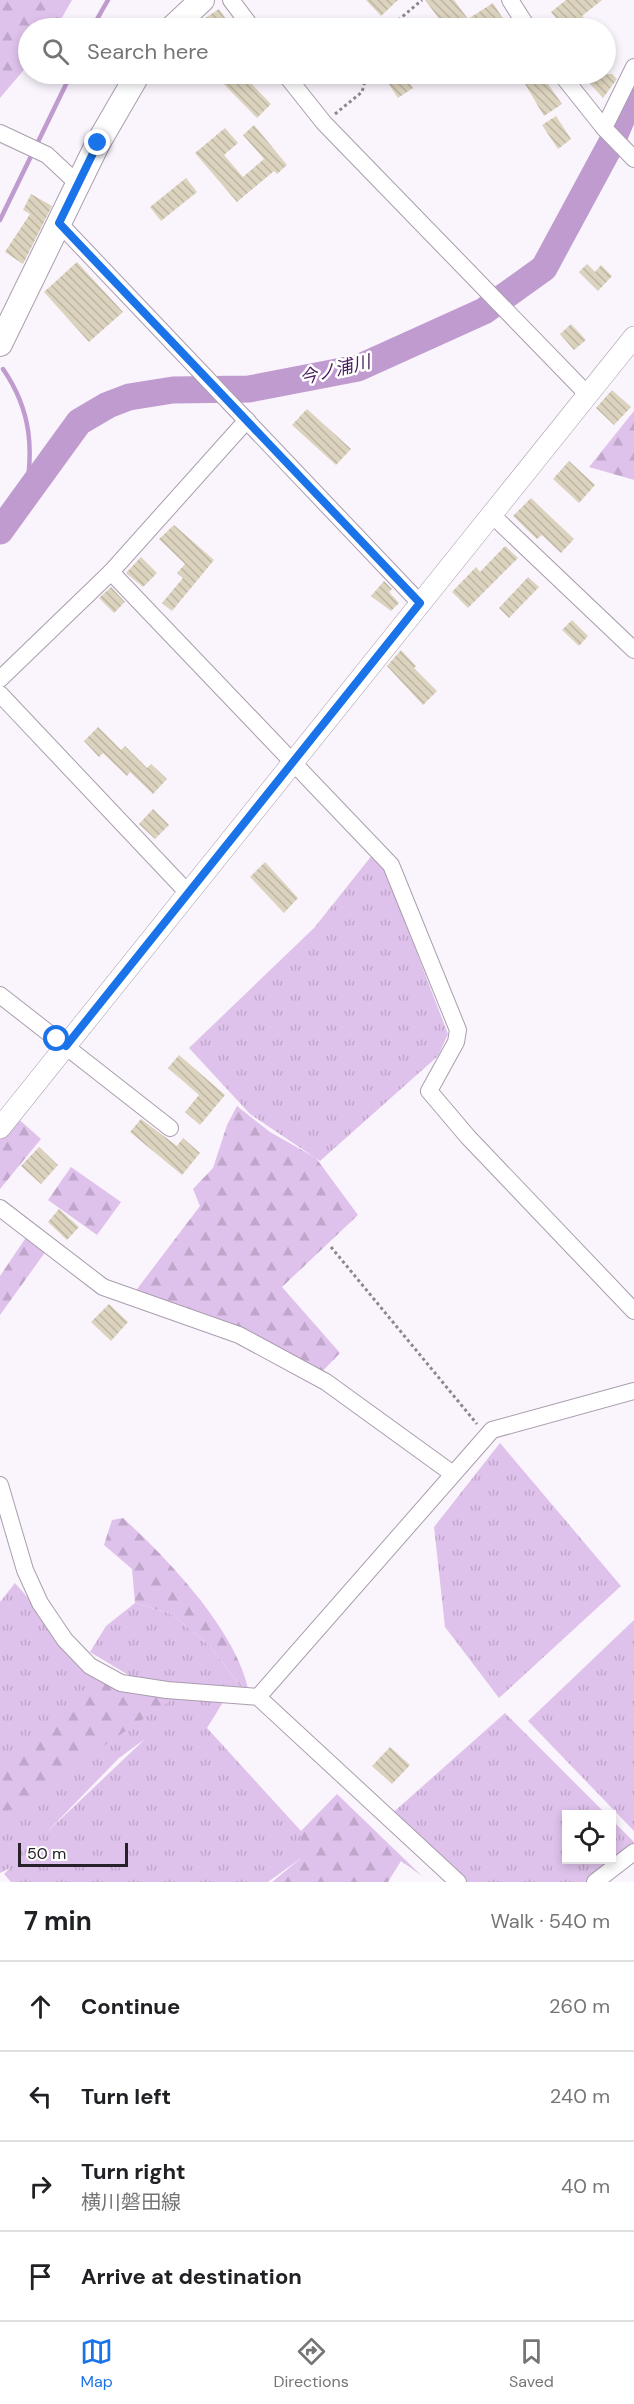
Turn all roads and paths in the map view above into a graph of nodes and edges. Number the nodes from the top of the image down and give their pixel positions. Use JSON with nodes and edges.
{"nodes":[{"id":1,"x":202,"y":0,"type":"edge"},
{"id":2,"x":231,"y":0,"type":"edge"},
{"id":3,"x":422,"y":0,"type":"edge"},
{"id":4,"x":510,"y":0,"type":"edge"},
{"id":5,"x":182,"y":18,"type":"edge"},
{"id":6,"x":244,"y":18,"type":"edge"},
{"id":7,"x":401,"y":18,"type":"edge"},
{"id":8,"x":522,"y":18,"type":"edge"},
{"id":9,"x":634,"y":68,"type":"edge"},
{"id":10,"x":131,"y":84,"type":"edge"},
{"id":11,"x":293,"y":84,"type":"edge"},
{"id":12,"x":365,"y":84,"type":"edge"},
{"id":13,"x":569,"y":84,"type":"edge"},
{"id":14,"x":324,"y":123,"type":"junction"},
{"id":15,"x":604,"y":128,"type":"junction"},
{"id":16,"x":0,"y":133,"type":"edge"},
{"id":17,"x":630,"y":155,"type":"edge"},
{"id":18,"x":78,"y":184,"type":"junction"},
{"id":19,"x":59,"y":223,"type":"junction"},
{"id":20,"x":634,"y":338,"type":"edge"},
{"id":21,"x":0,"y":344,"type":"edge"},
{"id":22,"x":588,"y":395,"type":"junction"},
{"id":23,"x":248,"y":420,"type":"junction"},
{"id":24,"x":492,"y":515,"type":"junction"},
{"id":25,"x":111,"y":572,"type":"junction"},
{"id":26,"x":420,"y":603,"type":"junction"},
{"id":27,"x":634,"y":650,"type":"edge"},
{"id":28,"x":0,"y":679,"type":"edge"},
{"id":29,"x":0,"y":694,"type":"edge"},
{"id":30,"x":293,"y":761,"type":"junction"},
{"id":31,"x":188,"y":893,"type":"junction"},
{"id":32,"x":0,"y":995,"type":"edge"},
{"id":33,"x":66,"y":1046,"type":"junction"},
{"id":34,"x":0,"y":1128,"type":"edge"},
{"id":35,"x":170,"y":1128,"type":"dead end"},
{"id":36,"x":0,"y":1208,"type":"edge"},
{"id":37,"x":332,"y":1247,"type":"dead end"},
{"id":38,"x":634,"y":1311,"type":"edge"},
{"id":39,"x":634,"y":1391,"type":"edge"},
{"id":40,"x":486,"y":1436,"type":"junction"},
{"id":41,"x":453,"y":1474,"type":"junction"},
{"id":42,"x":0,"y":1485,"type":"edge"},
{"id":43,"x":258,"y":1697,"type":"junction"},
{"id":44,"x":634,"y":1852,"type":"edge"},
{"id":45,"x":458,"y":1882,"type":"edge"},
{"id":46,"x":595,"y":1882,"type":"edge"}],
"edges":[{"from":1,"to":5,"type":"main road"},
{"from":2,"to":6,"type":"street"},
{"from":3,"to":7,"type":"path"},
{"from":4,"to":8,"type":"street"},
{"from":9,"to":15,"type":"street"},
{"from":10,"to":18,"type":"main road"},
{"from":11,"to":14,"type":"street"},
{"from":12,"to":14,"type":"path"},
{"from":13,"to":15,"type":"street"},
{"from":14,"to":22,"type":"street"},
{"from":15,"to":17,"type":"street"},
{"from":16,"to":18,"type":"street"},
{"from":18,"to":19,"type":"main road"},
{"from":19,"to":21,"type":"main road"},
{"from":19,"to":23,"type":"street"},
{"from":20,"to":22,"type":"street"},
{"from":22,"to":24,"type":"street"},
{"from":23,"to":25,"type":"street"},
{"from":23,"to":26,"type":"street"},
{"from":24,"to":26,"type":"street"},
{"from":24,"to":27,"type":"street"},
{"from":25,"to":28,"type":"street"},
{"from":25,"to":30,"type":"street"},
{"from":26,"to":30,"type":"street"},
{"from":29,"to":31,"type":"street"},
{"from":30,"to":31,"type":"street"},
{"from":30,"to":38,"type":"street"},
{"from":31,"to":33,"type":"street"},
{"from":32,"to":33,"type":"street"},
{"from":33,"to":34,"type":"street"},
{"from":33,"to":35,"type":"street"},
{"from":36,"to":41,"type":"street"},
{"from":37,"to":40,"type":"path"},
{"from":39,"to":40,"type":"street"},
{"from":40,"to":41,"type":"street"},
{"from":41,"to":43,"type":"street"},
{"from":42,"to":43,"type":"street"},
{"from":43,"to":45,"type":"street"},
{"from":44,"to":46,"type":"street"}]}
